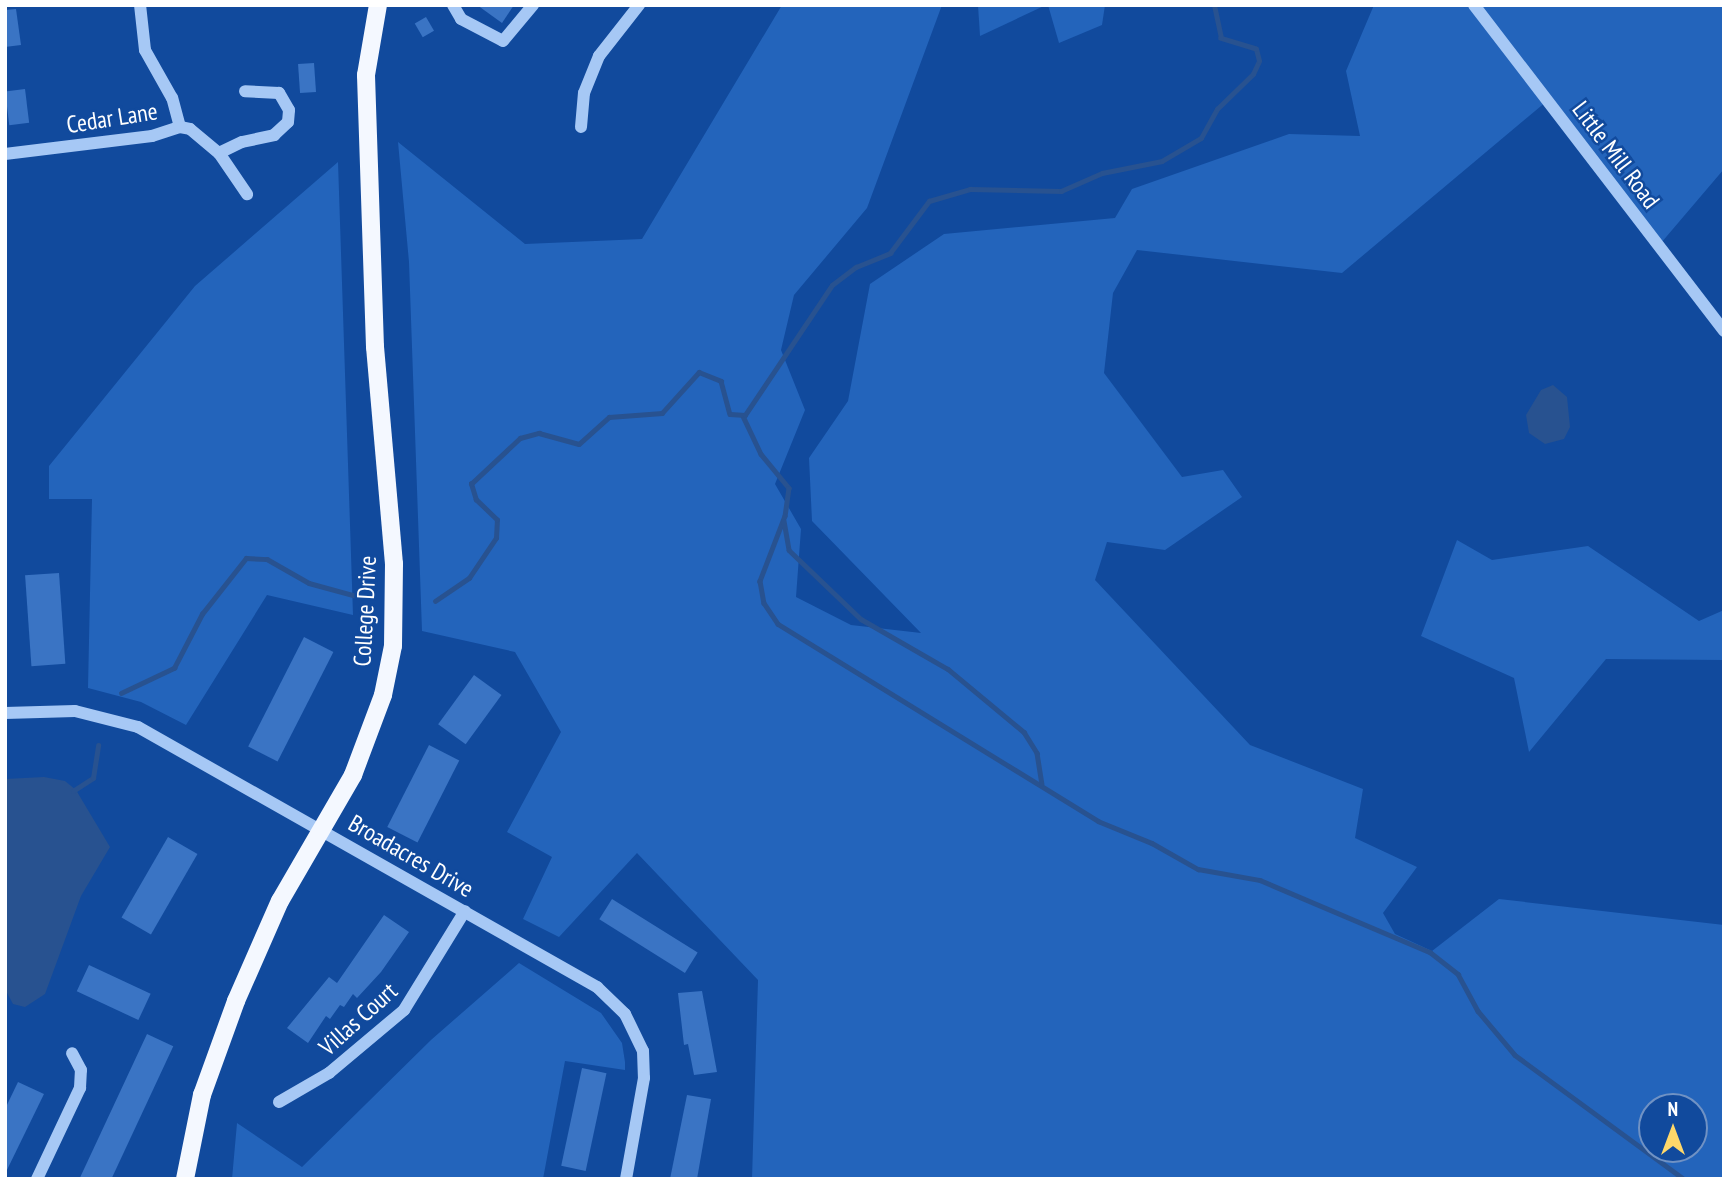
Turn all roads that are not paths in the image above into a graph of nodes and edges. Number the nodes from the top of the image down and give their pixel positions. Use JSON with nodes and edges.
{"nodes":[{"id":1,"x":140,"y":5,"type":"edge"},
{"id":2,"x":378,"y":5,"type":"edge"},
{"id":3,"x":453,"y":5,"type":"edge"},
{"id":4,"x":533,"y":5,"type":"edge"},
{"id":5,"x":639,"y":5,"type":"edge"},
{"id":6,"x":1474,"y":5,"type":"edge"},
{"id":7,"x":245,"y":91,"type":"dead end"},
{"id":8,"x":180,"y":127,"type":"junction"},
{"id":9,"x":581,"y":127,"type":"dead end"},
{"id":10,"x":219,"y":153,"type":"junction"},
{"id":11,"x":5,"y":154,"type":"edge"},
{"id":12,"x":247,"y":194,"type":"dead end"},
{"id":13,"x":1724,"y":331,"type":"edge"},
{"id":14,"x":5,"y":713,"type":"edge"},
{"id":15,"x":322,"y":829,"type":"junction"},
{"id":16,"x":466,"y":911,"type":"junction"},
{"id":17,"x":72,"y":1053,"type":"dead end"},
{"id":18,"x":279,"y":1102,"type":"dead end"},
{"id":19,"x":37,"y":1179,"type":"edge"},
{"id":20,"x":185,"y":1179,"type":"edge"},
{"id":21,"x":626,"y":1179,"type":"edge"}],
"edges":[{"from":1,"to":8,"type":"street","name":"Cedar Lane"},
{"from":2,"to":15,"type":"main road","name":"College Drive"},
{"from":3,"to":4,"type":"street"},
{"from":5,"to":9,"type":"street"},
{"from":6,"to":13,"type":"street","name":"Little Mill Road"},
{"from":7,"to":10,"type":"street"},
{"from":8,"to":10,"type":"street"},
{"from":8,"to":11,"type":"street","name":"Cedar Lane"},
{"from":10,"to":12,"type":"street"},
{"from":14,"to":15,"type":"street","name":"Broadacres Drive"},
{"from":15,"to":16,"type":"street","name":"Broadacres Drive"},
{"from":15,"to":20,"type":"main road","name":"College Drive"},
{"from":16,"to":18,"type":"street","name":"Villas Court"},
{"from":16,"to":21,"type":"street","name":"Broadacres Drive"},
{"from":17,"to":19,"type":"street"}]}
